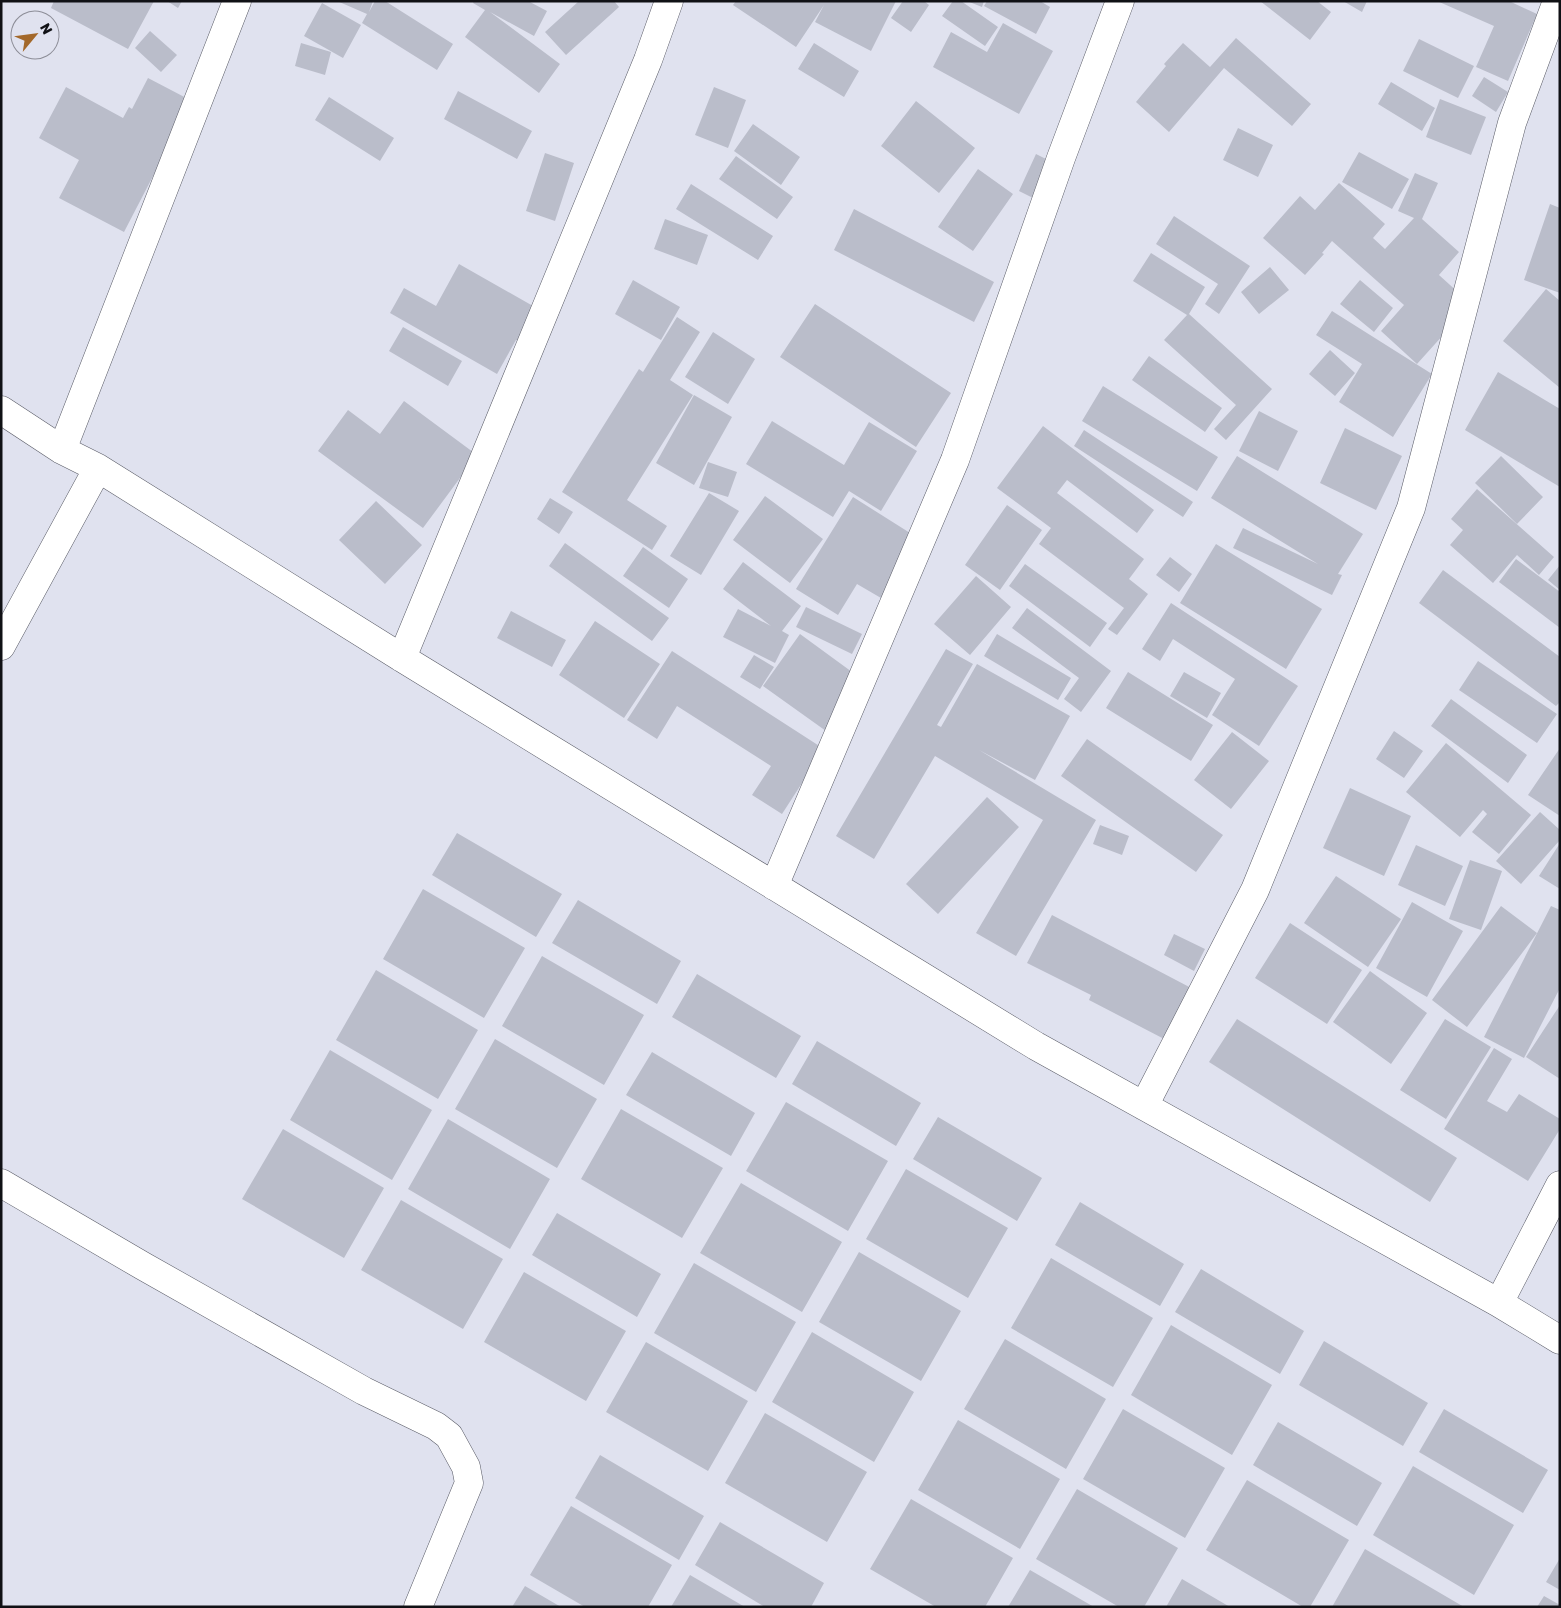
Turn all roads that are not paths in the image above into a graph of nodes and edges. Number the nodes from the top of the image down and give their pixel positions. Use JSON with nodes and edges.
{"nodes":[{"id":1,"x":237,"y":1,"type":"edge"},
{"id":2,"x":669,"y":1,"type":"edge"},
{"id":3,"x":1120,"y":1,"type":"edge"},
{"id":4,"x":1557,"y":1,"type":"edge"},
{"id":5,"x":1,"y":410,"type":"edge"},
{"id":6,"x":62,"y":450,"type":"junction"},
{"id":7,"x":98,"y":468,"type":"junction"},
{"id":8,"x":1,"y":646,"type":"edge"},
{"id":9,"x":402,"y":658,"type":"junction"},
{"id":10,"x":774,"y":886,"type":"junction"},
{"id":11,"x":1144,"y":1106,"type":"junction"},
{"id":12,"x":1,"y":1182,"type":"edge"},
{"id":13,"x":1560,"y":1185,"type":"edge"},
{"id":14,"x":1499,"y":1303,"type":"junction"},
{"id":15,"x":1560,"y":1340,"type":"edge"},
{"id":16,"x":418,"y":1607,"type":"edge"}],
"edges":[{"from":1,"to":6,"type":"street"},
{"from":2,"to":9,"type":"street"},
{"from":3,"to":10,"type":"street"},
{"from":4,"to":11,"type":"street"},
{"from":5,"to":6,"type":"street"},
{"from":6,"to":7,"type":"street"},
{"from":7,"to":8,"type":"street"},
{"from":7,"to":9,"type":"street"},
{"from":9,"to":10,"type":"street"},
{"from":10,"to":11,"type":"street"},
{"from":11,"to":14,"type":"street"},
{"from":12,"to":16,"type":"street"},
{"from":13,"to":14,"type":"street"},
{"from":14,"to":15,"type":"street"}]}
